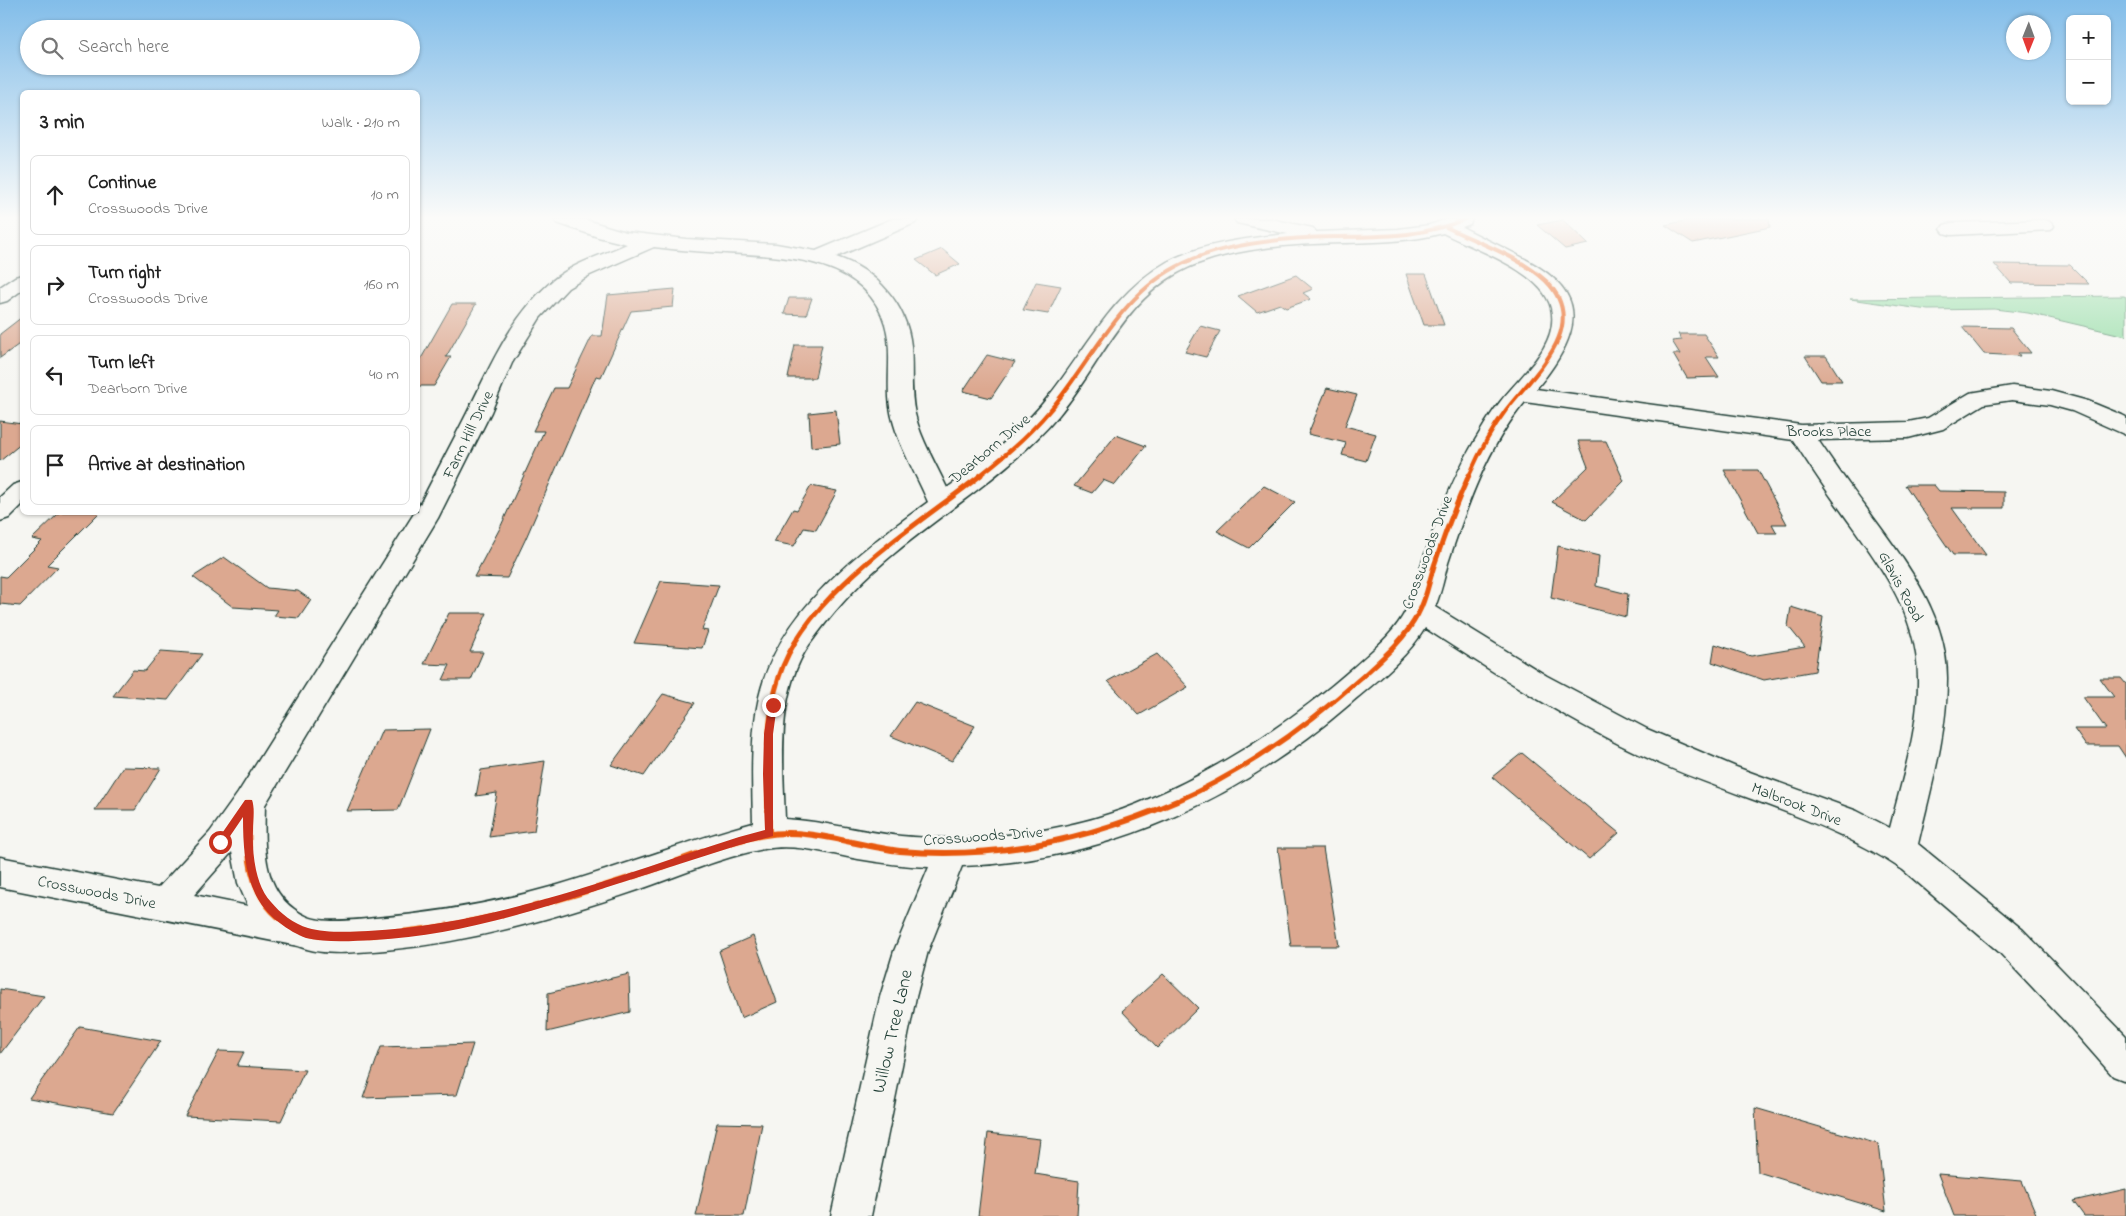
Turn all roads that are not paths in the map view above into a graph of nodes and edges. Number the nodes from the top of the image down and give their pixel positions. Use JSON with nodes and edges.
{"nodes":[{"id":1,"x":575,"y":276,"type":"edge"},
{"id":2,"x":861,"y":276,"type":"edge"},
{"id":3,"x":1162,"y":276,"type":"edge"},
{"id":4,"x":1540,"y":276,"type":"edge"},
{"id":5,"x":20,"y":282,"type":"edge"},
{"id":6,"x":0,"y":297,"type":"edge"},
{"id":7,"x":1520,"y":394,"type":"junction"},
{"id":8,"x":2126,"y":427,"type":"edge"},
{"id":9,"x":1801,"y":433,"type":"junction"},
{"id":10,"x":20,"y":493,"type":"edge"},
{"id":11,"x":941,"y":504,"type":"junction"},
{"id":12,"x":0,"y":512,"type":"edge"},
{"id":13,"x":1420,"y":611,"type":"junction"},
{"id":14,"x":248,"y":803,"type":"junction"},
{"id":15,"x":769,"y":833,"type":"junction"},
{"id":16,"x":1901,"y":850,"type":"junction"},
{"id":17,"x":951,"y":853,"type":"junction"},
{"id":18,"x":0,"y":872,"type":"edge"},
{"id":19,"x":165,"y":904,"type":"junction"},
{"id":20,"x":307,"y":933,"type":"junction"},
{"id":21,"x":2126,"y":1063,"type":"edge"},
{"id":22,"x":851,"y":1216,"type":"edge"}],
"edges":[{"from":1,"to":14,"type":"street","name":"Farm Hill Drive"},
{"from":2,"to":11,"type":"street"},
{"from":3,"to":11,"type":"street","name":"Dearborn Drive"},
{"from":4,"to":7,"type":"street","name":"Crosswoods Drive"},
{"from":5,"to":6,"type":"street"},
{"from":7,"to":9,"type":"street","name":"Brooks Place"},
{"from":7,"to":13,"type":"street","name":"Crosswoods Drive"},
{"from":8,"to":9,"type":"street","name":"Brooks Place"},
{"from":9,"to":16,"type":"street","name":"Glavis Road"},
{"from":10,"to":12,"type":"street"},
{"from":11,"to":15,"type":"street","name":"Dearborn Drive"},
{"from":13,"to":16,"type":"street","name":"Malbrook Drive"},
{"from":13,"to":17,"type":"street","name":"Crosswoods Drive"},
{"from":14,"to":19,"type":"street","name":"Crosswoods Drive"},
{"from":14,"to":20,"type":"street","name":"Crosswoods Drive"},
{"from":15,"to":17,"type":"street","name":"Crosswoods Drive"},
{"from":15,"to":20,"type":"street","name":"Crosswoods Drive"},
{"from":16,"to":21,"type":"street","name":"Malbrook Drive"},
{"from":17,"to":22,"type":"street","name":"Willow Tree Lane"},
{"from":18,"to":19,"type":"street","name":"Crosswoods Drive"},
{"from":19,"to":20,"type":"street"}]}
